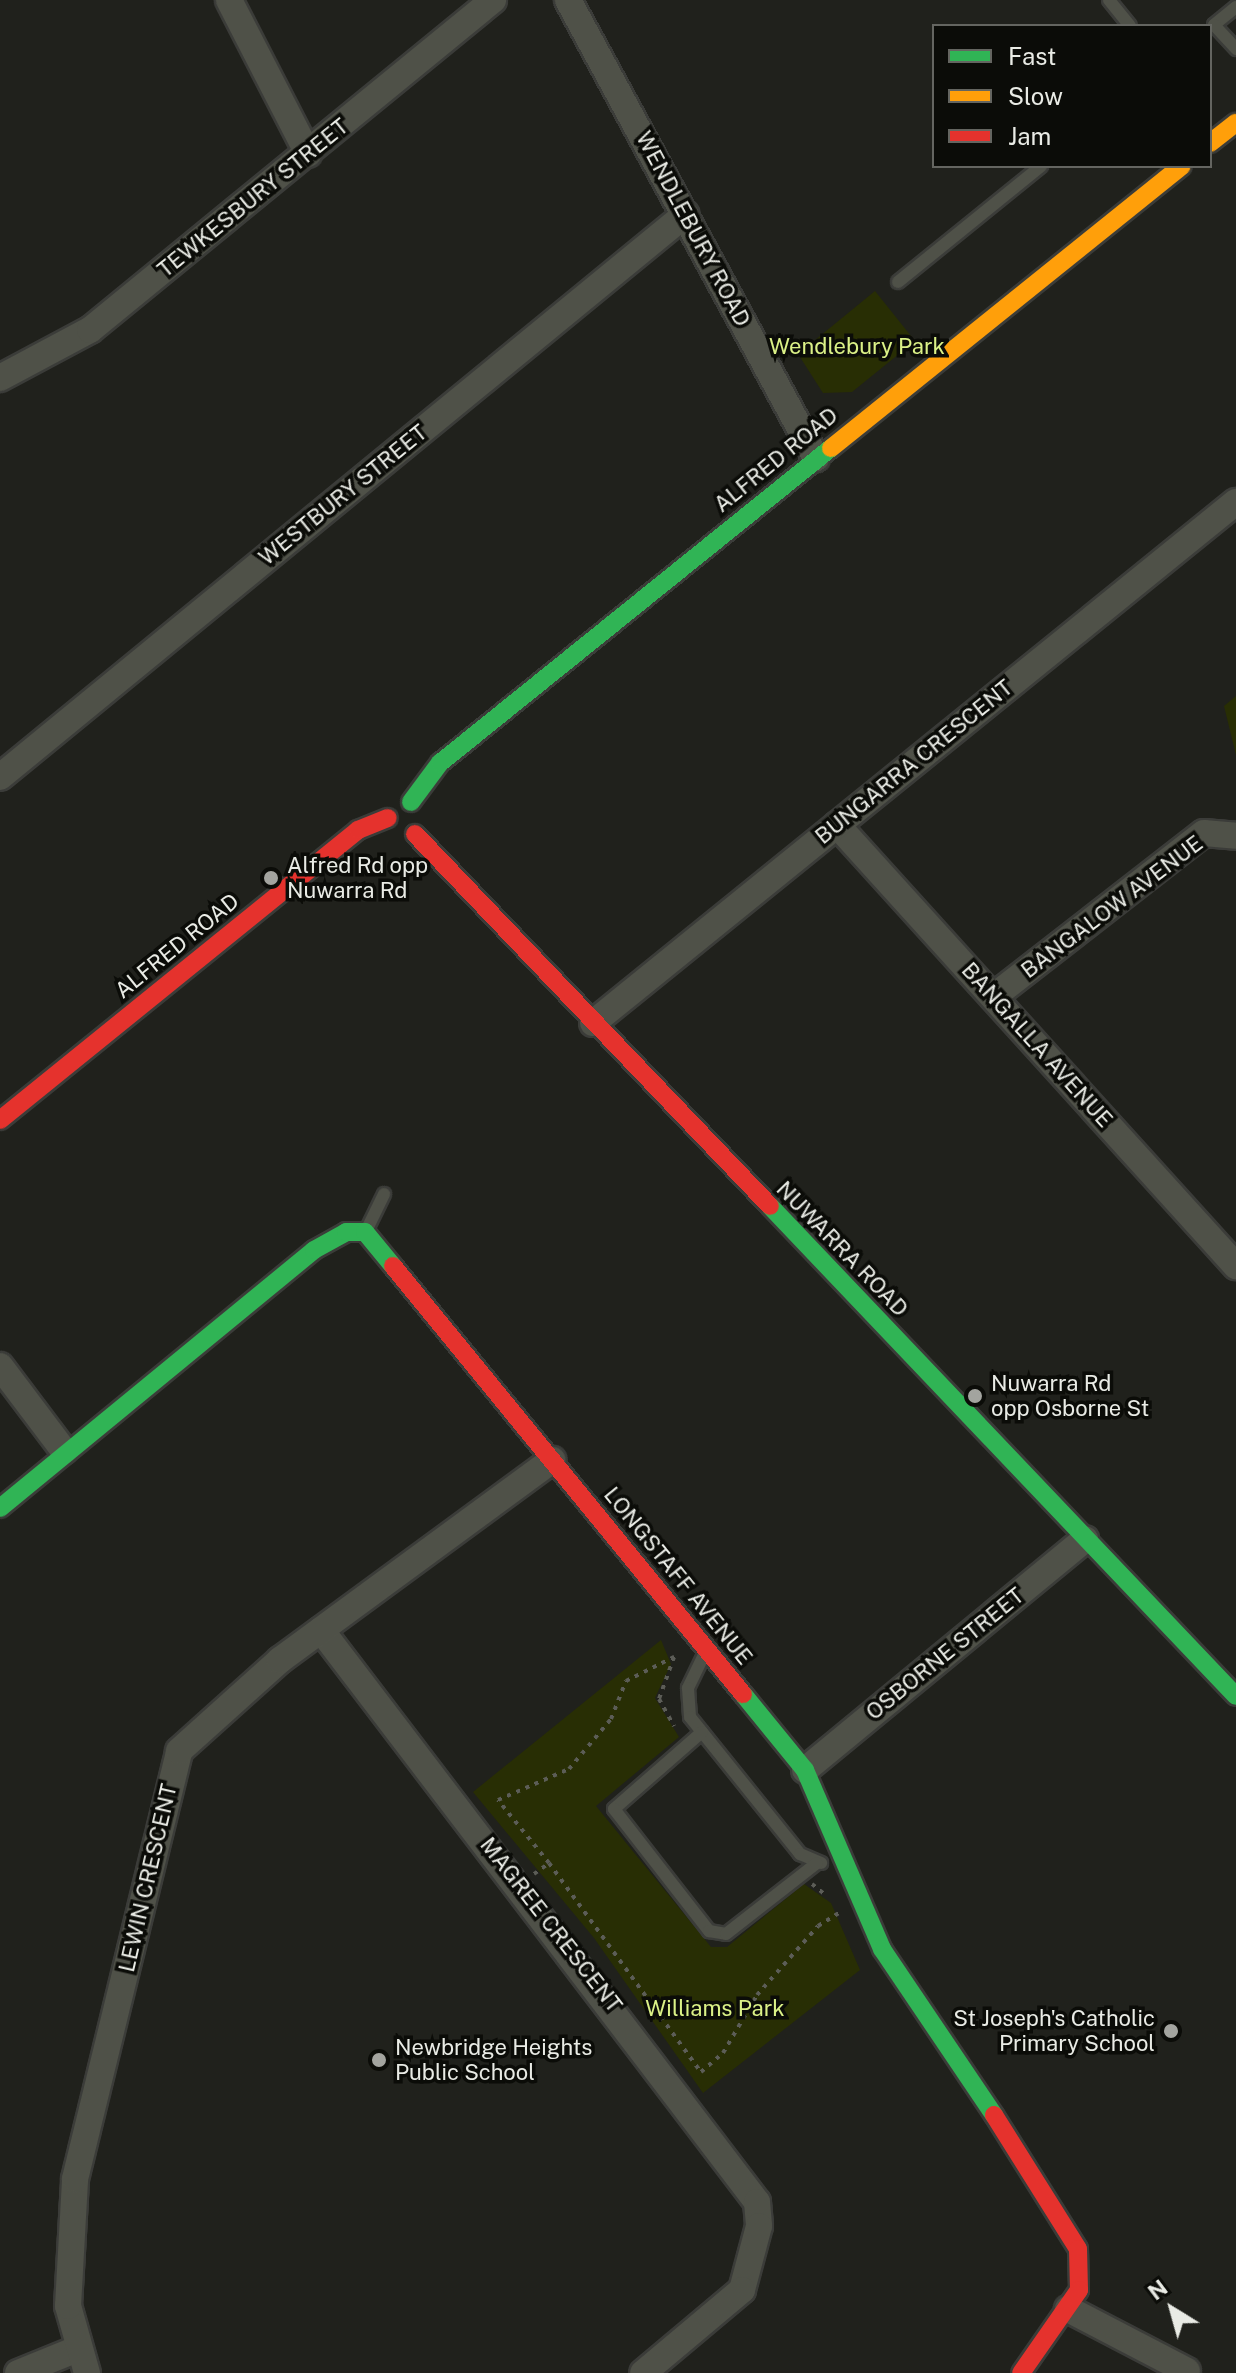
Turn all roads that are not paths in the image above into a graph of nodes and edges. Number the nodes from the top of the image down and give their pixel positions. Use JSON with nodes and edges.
{"nodes":[{"id":1,"x":229,"y":0,"type":"edge"},
{"id":2,"x":493,"y":0,"type":"edge"},
{"id":3,"x":568,"y":0,"type":"edge"},
{"id":4,"x":1109,"y":0,"type":"edge"},
{"id":5,"x":1236,"y":7,"type":"edge"},
{"id":6,"x":1128,"y":24,"type":"edge"},
{"id":7,"x":1212,"y":26,"type":"edge"},
{"id":8,"x":1236,"y":49,"type":"edge"},
{"id":9,"x":1236,"y":123,"type":"edge"},
{"id":10,"x":1212,"y":141,"type":"edge"},
{"id":11,"x":308,"y":154,"type":"junction"},
{"id":12,"x":1039,"y":168,"type":"edge"},
{"id":13,"x":1179,"y":168,"type":"edge"},
{"id":14,"x":686,"y":214,"type":"junction"},
{"id":15,"x":898,"y":282,"type":"dead end"},
{"id":16,"x":0,"y":378,"type":"edge"},
{"id":17,"x":816,"y":458,"type":"junction"},
{"id":18,"x":1236,"y":502,"type":"edge"},
{"id":19,"x":0,"y":777,"type":"edge"},
{"id":20,"x":411,"y":802,"type":"junction"},
{"id":21,"x":388,"y":818,"type":"junction"},
{"id":22,"x":837,"y":825,"type":"junction"},
{"id":23,"x":415,"y":834,"type":"junction"},
{"id":24,"x":1236,"y":836,"type":"edge"},
{"id":25,"x":993,"y":997,"type":"junction"},
{"id":26,"x":593,"y":1023,"type":"junction"},
{"id":27,"x":0,"y":1120,"type":"edge"},
{"id":28,"x":384,"y":1194,"type":"dead end"},
{"id":29,"x":365,"y":1232,"type":"junction"},
{"id":30,"x":1236,"y":1266,"type":"edge"},
{"id":31,"x":0,"y":1366,"type":"edge"},
{"id":32,"x":64,"y":1451,"type":"junction"},
{"id":33,"x":552,"y":1460,"type":"junction"},
{"id":34,"x":0,"y":1508,"type":"edge"},
{"id":35,"x":1085,"y":1539,"type":"junction"},
{"id":36,"x":321,"y":1630,"type":"junction"},
{"id":37,"x":707,"y":1649,"type":"junction"},
{"id":38,"x":1236,"y":1696,"type":"edge"},
{"id":39,"x":702,"y":1732,"type":"junction"},
{"id":40,"x":805,"y":1770,"type":"junction"},
{"id":41,"x":844,"y":1861,"type":"junction"},
{"id":42,"x":817,"y":1863,"type":"junction"},
{"id":43,"x":1068,"y":2309,"type":"junction"},
{"id":44,"x":81,"y":2361,"type":"edge"},
{"id":45,"x":1187,"y":2371,"type":"edge"},
{"id":46,"x":18,"y":2373,"type":"edge"},
{"id":47,"x":643,"y":2373,"type":"edge"},
{"id":48,"x":1021,"y":2373,"type":"edge"}],
"edges":[{"from":1,"to":11,"type":"street"},
{"from":2,"to":11,"type":"street","name":"TEWKESBURY STREET"},
{"from":3,"to":14,"type":"street","name":"WENDLEBURY ROAD"},
{"from":4,"to":6,"type":"lane"},
{"from":5,"to":7,"type":"lane"},
{"from":7,"to":8,"type":"lane"},
{"from":9,"to":10,"type":"street"},
{"from":11,"to":16,"type":"street","name":"TEWKESBURY STREET"},
{"from":12,"to":15,"type":"lane"},
{"from":13,"to":17,"type":"street","name":"ALFRED ROAD"},
{"from":14,"to":17,"type":"street","name":"WENDLEBURY ROAD"},
{"from":14,"to":19,"type":"street","name":"WESTBURY STREET"},
{"from":17,"to":20,"type":"street","name":"ALFRED ROAD"},
{"from":18,"to":22,"type":"street","name":"BUNGARRA CRESCENT"},
{"from":20,"to":21,"type":"street"},
{"from":20,"to":23,"type":"street"},
{"from":21,"to":23,"type":"street"},
{"from":21,"to":27,"type":"street","name":"ALFRED ROAD"},
{"from":22,"to":25,"type":"street","name":"BANGALLA AVENUE"},
{"from":22,"to":26,"type":"street","name":"BUNGARRA CRESCENT"},
{"from":23,"to":26,"type":"street","name":"NUWARRA ROAD"},
{"from":24,"to":25,"type":"street","name":"BANGALOW AVENUE"},
{"from":25,"to":30,"type":"street","name":"BANGALLA AVENUE"},
{"from":26,"to":35,"type":"street","name":"NUWARRA ROAD"},
{"from":28,"to":29,"type":"lane"},
{"from":29,"to":32,"type":"street"},
{"from":29,"to":33,"type":"street","name":"LONGSTAFF AVENUE"},
{"from":31,"to":32,"type":"street"},
{"from":32,"to":34,"type":"street"},
{"from":33,"to":36,"type":"street","name":"LEWIN CRESCENT"},
{"from":33,"to":37,"type":"street","name":"LONGSTAFF AVENUE"},
{"from":35,"to":38,"type":"street","name":"NUWARRA ROAD"},
{"from":35,"to":40,"type":"street","name":"OSBORNE STREET"},
{"from":36,"to":44,"type":"street","name":"LEWIN CRESCENT"},
{"from":36,"to":47,"type":"street","name":"MAGREE CRESCENT"},
{"from":37,"to":39,"type":"lane"},
{"from":37,"to":40,"type":"street","name":"LONGSTAFF AVENUE"},
{"from":39,"to":42,"type":"lane"},
{"from":39,"to":42,"type":"lane"},
{"from":40,"to":41,"type":"street","name":"LONGSTAFF AVENUE"},
{"from":41,"to":42,"type":"lane"},
{"from":41,"to":43,"type":"street","name":"LONGSTAFF AVENUE"},
{"from":43,"to":45,"type":"street"},
{"from":43,"to":48,"type":"street","name":"LONGSTAFF AVENUE"},
{"from":44,"to":46,"type":"street"}]}
